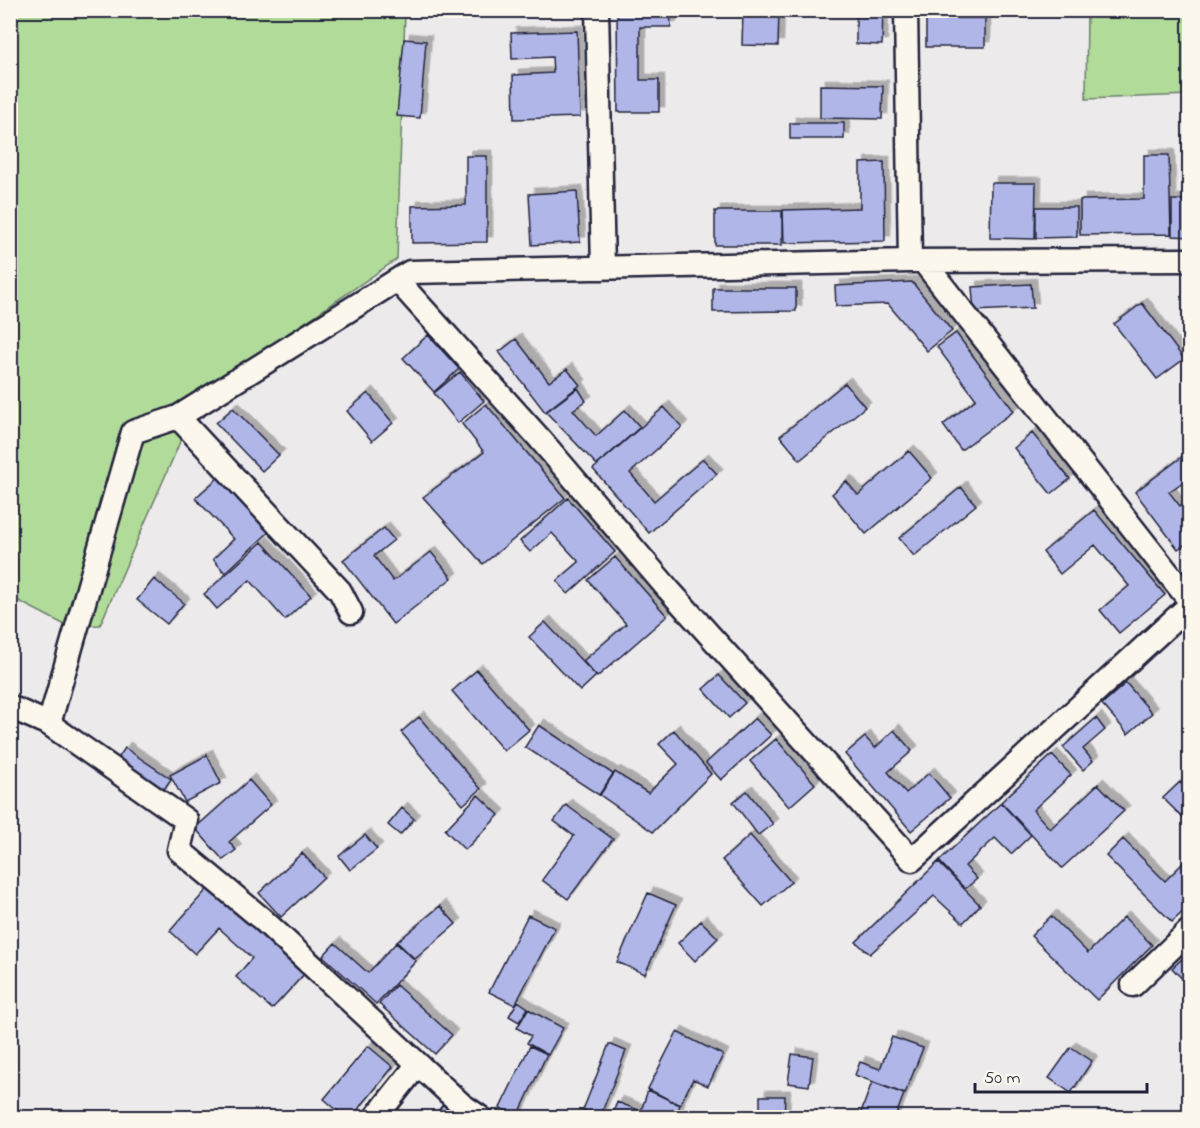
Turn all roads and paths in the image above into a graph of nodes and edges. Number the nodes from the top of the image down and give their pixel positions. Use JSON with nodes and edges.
{"nodes":[{"id":1,"x":597,"y":10,"type":"edge"},
{"id":2,"x":906,"y":10,"type":"edge"},
{"id":3,"x":1190,"y":260,"type":"edge"},
{"id":4,"x":917,"y":261,"type":"junction"},
{"id":5,"x":603,"y":268,"type":"junction"},
{"id":6,"x":397,"y":280,"type":"junction"},
{"id":7,"x":178,"y":417,"type":"junction"},
{"id":8,"x":1190,"y":603,"type":"edge"},
{"id":9,"x":351,"y":612,"type":"dead end"},
{"id":10,"x":10,"y":707,"type":"edge"},
{"id":11,"x":49,"y":724,"type":"junction"},
{"id":12,"x":1190,"y":930,"type":"edge"},
{"id":13,"x":1132,"y":985,"type":"dead end"},
{"id":14,"x":418,"y":1064,"type":"junction"},
{"id":15,"x":375,"y":1118,"type":"edge"},
{"id":16,"x":481,"y":1118,"type":"edge"}],
"edges":[{"from":1,"to":5,"type":"street"},
{"from":2,"to":4,"type":"street"},
{"from":3,"to":4,"type":"street"},
{"from":4,"to":5,"type":"street"},
{"from":4,"to":8,"type":"street"},
{"from":5,"to":6,"type":"street"},
{"from":6,"to":7,"type":"street"},
{"from":6,"to":8,"type":"street"},
{"from":7,"to":9,"type":"street"},
{"from":7,"to":11,"type":"street"},
{"from":10,"to":11,"type":"street"},
{"from":11,"to":14,"type":"street"},
{"from":12,"to":13,"type":"street"},
{"from":14,"to":15,"type":"street"},
{"from":14,"to":16,"type":"street"}]}
